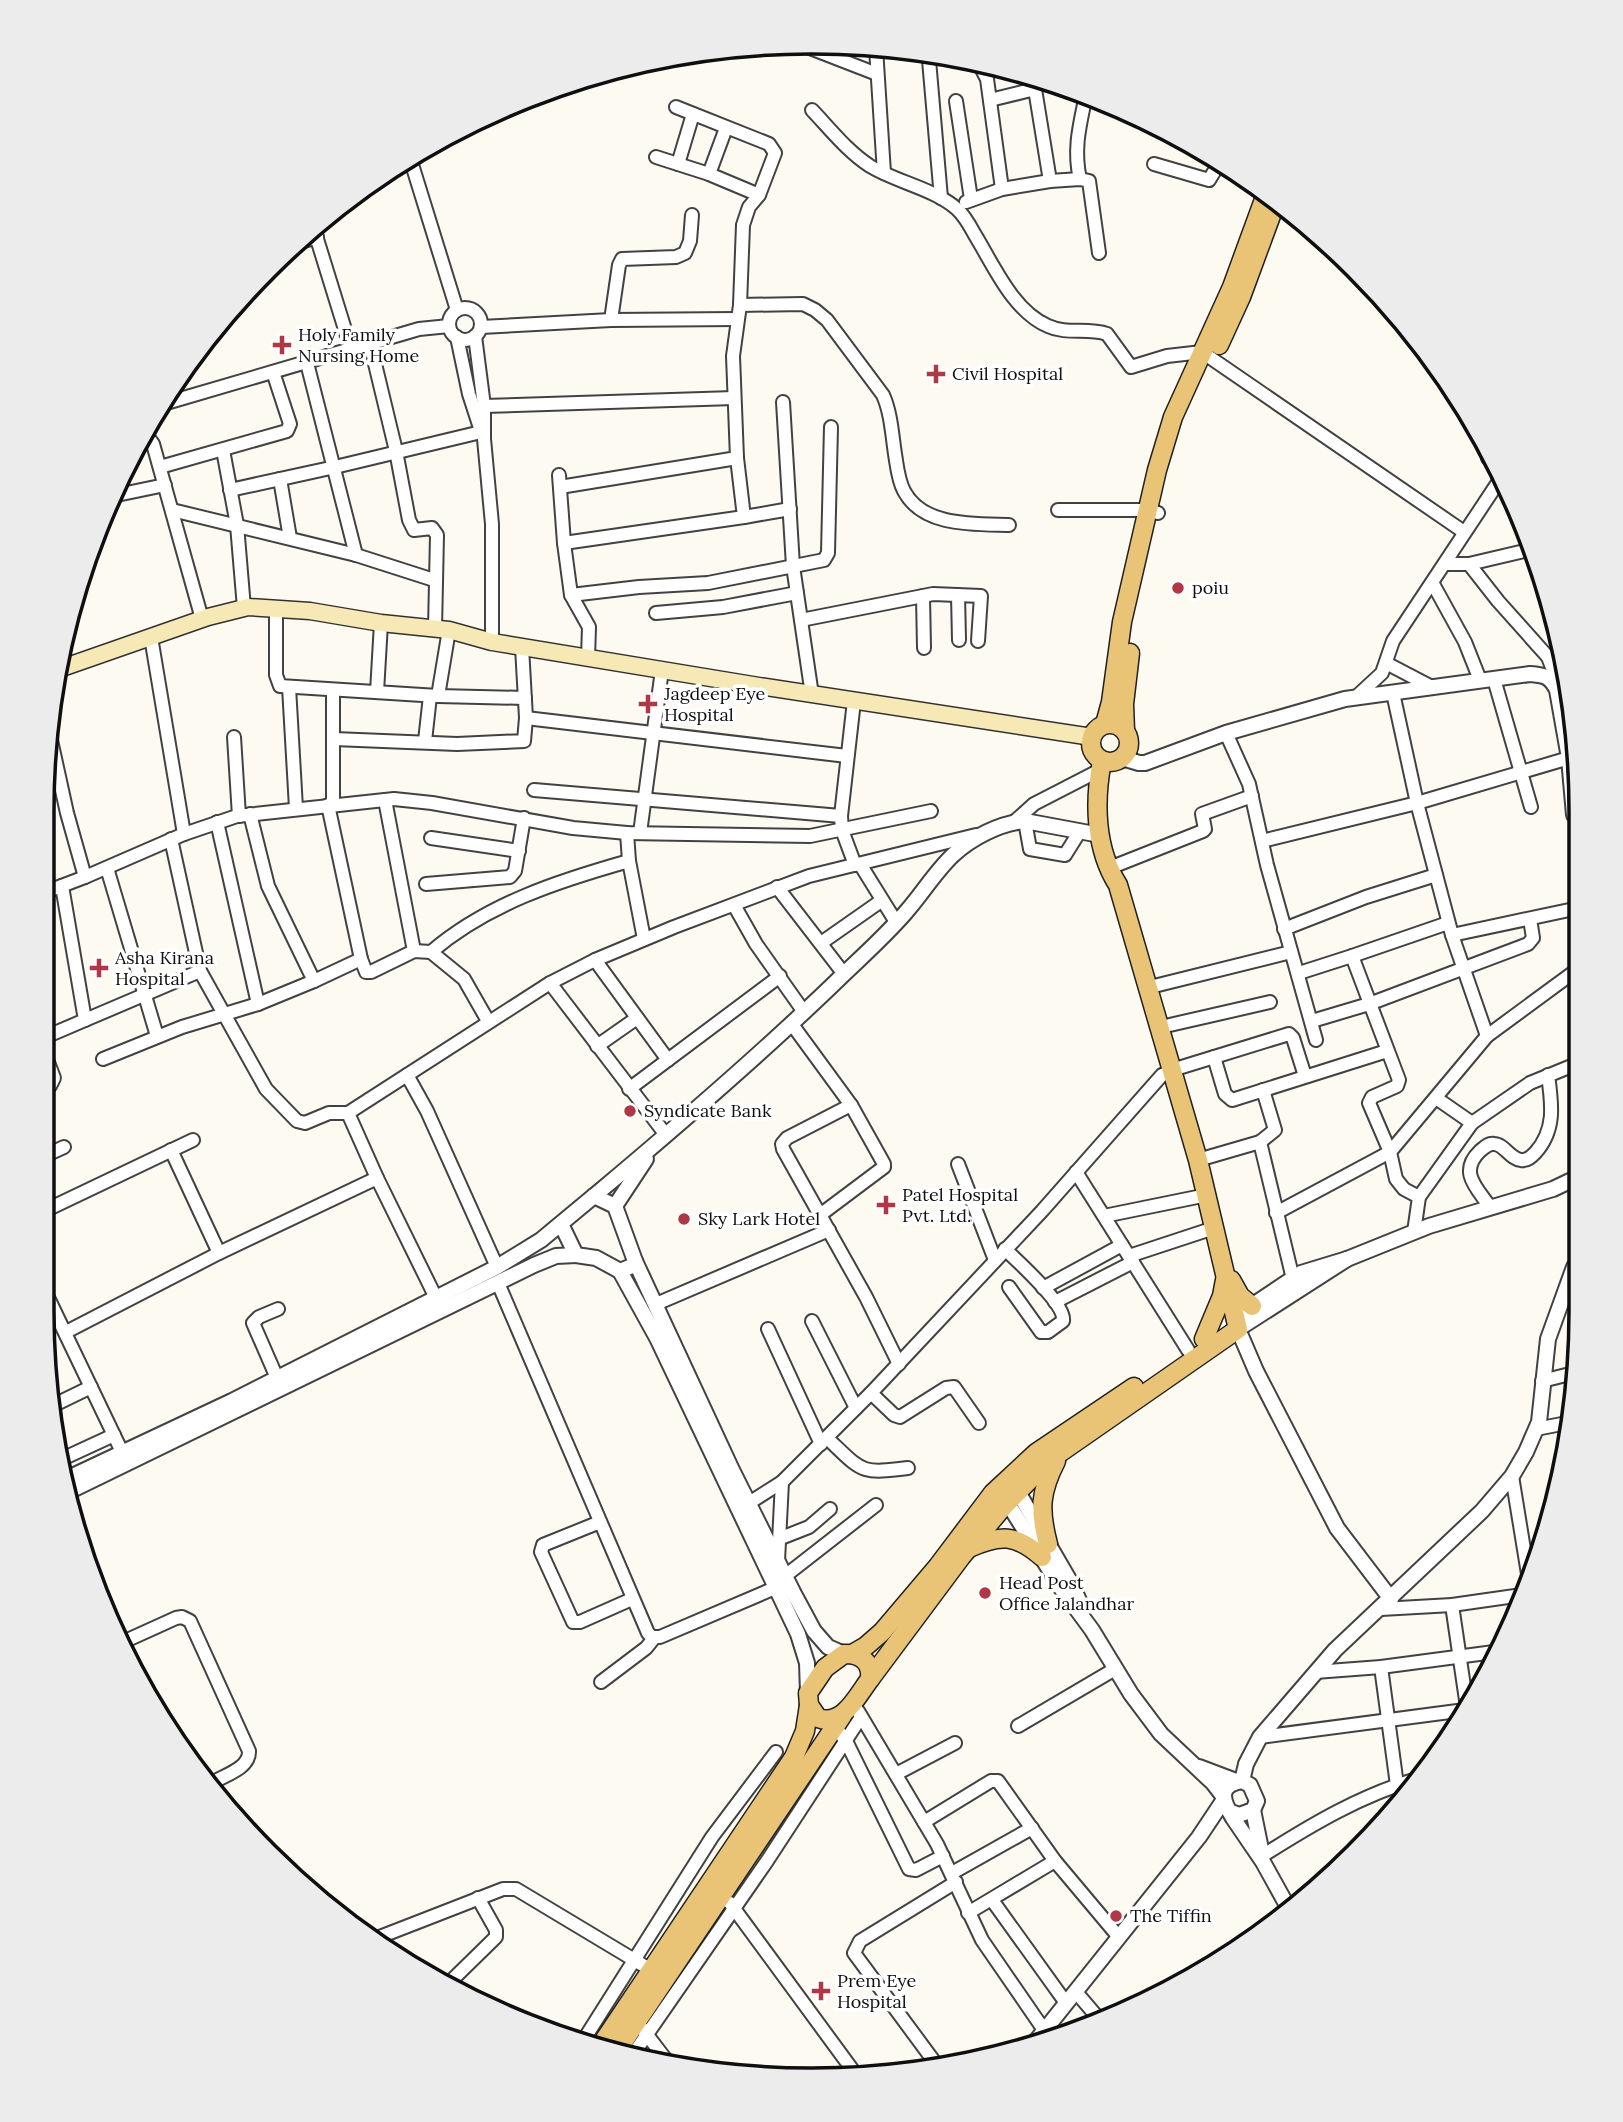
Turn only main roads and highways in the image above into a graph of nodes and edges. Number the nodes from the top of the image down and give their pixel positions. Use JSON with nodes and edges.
{"nodes":[{"id":1,"x":1262,"y":204,"type":"edge"},
{"id":2,"x":1273,"y":211,"type":"edge"},
{"id":3,"x":1207,"y":355,"type":"junction"},
{"id":4,"x":1139,"y":572,"type":"junction"},
{"id":5,"x":69,"y":666,"type":"edge"},
{"id":6,"x":1105,"y":724,"type":"junction"},
{"id":7,"x":1125,"y":731,"type":"junction"},
{"id":8,"x":1092,"y":737,"type":"junction"},
{"id":9,"x":1109,"y":763,"type":"junction"},
{"id":10,"x":1118,"y":886,"type":"junction"},
{"id":11,"x":1224,"y":1270,"type":"junction"},
{"id":12,"x":1252,"y":1306,"type":"road end"},
{"id":13,"x":1236,"y":1323,"type":"junction"},
{"id":14,"x":1204,"y":1339,"type":"junction"},
{"id":15,"x":1061,"y":1452,"type":"junction"},
{"id":16,"x":1008,"y":1490,"type":"junction"},
{"id":17,"x":969,"y":1548,"type":"junction"},
{"id":18,"x":848,"y":1654,"type":"junction"},
{"id":19,"x":870,"y":1679,"type":"junction"},
{"id":20,"x":808,"y":1699,"type":"junction"},
{"id":21,"x":848,"y":1715,"type":"junction"},
{"id":22,"x":603,"y":2038,"type":"edge"},
{"id":23,"x":625,"y":2044,"type":"edge"}],
"edges":[{"from":1,"to":3,"type":"main road"},
{"from":2,"to":3,"type":"main road"},
{"from":3,"to":4,"type":"main road"},
{"from":4,"to":6,"type":"main road"},
{"from":4,"to":7,"type":"main road"},
{"from":5,"to":8,"type":"main road"},
{"from":6,"to":7,"type":"main road"},
{"from":6,"to":8,"type":"main road"},
{"from":7,"to":9,"type":"main road"},
{"from":8,"to":9,"type":"main road"},
{"from":9,"to":10,"type":"main road"},
{"from":9,"to":10,"type":"main road"},
{"from":10,"to":11,"type":"main road"},
{"from":11,"to":12,"type":"main road"},
{"from":11,"to":13,"type":"main road"},
{"from":11,"to":14,"type":"main road"},
{"from":13,"to":14,"type":"main road"},
{"from":13,"to":15,"type":"main road"},
{"from":14,"to":16,"type":"main road"},
{"from":15,"to":16,"type":"main road"},
{"from":15,"to":17,"type":"main road"},
{"from":16,"to":17,"type":"main road"},
{"from":16,"to":18,"type":"main road"},
{"from":17,"to":19,"type":"main road"},
{"from":18,"to":19,"type":"main road"},
{"from":18,"to":20,"type":"main road"},
{"from":19,"to":21,"type":"main road"},
{"from":20,"to":21,"type":"main road"},
{"from":20,"to":22,"type":"main road"},
{"from":21,"to":23,"type":"main road"}]}
